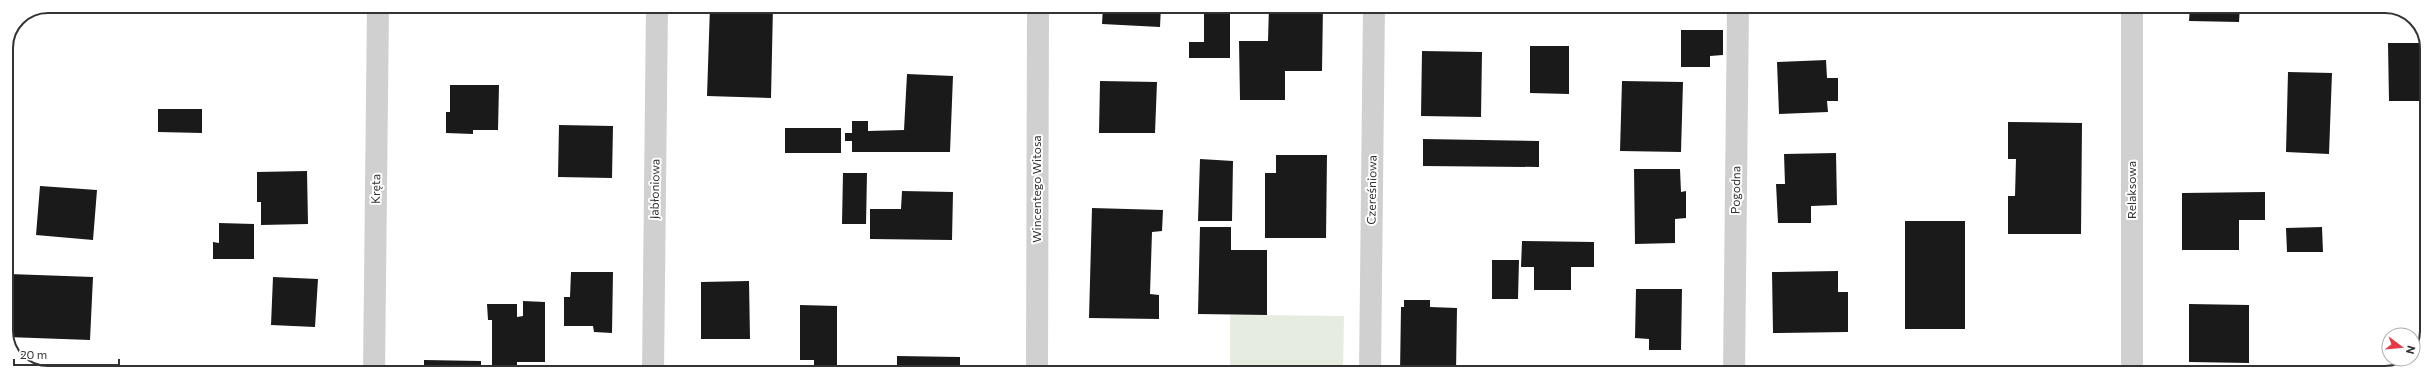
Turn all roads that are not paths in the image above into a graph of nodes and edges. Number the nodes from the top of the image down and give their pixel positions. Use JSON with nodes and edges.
{"nodes":[{"id":1,"x":378,"y":13,"type":"edge"},
{"id":2,"x":657,"y":13,"type":"edge"},
{"id":3,"x":1038,"y":13,"type":"edge"},
{"id":4,"x":1374,"y":13,"type":"edge"},
{"id":5,"x":1738,"y":13,"type":"edge"},
{"id":6,"x":2132,"y":13,"type":"edge"},
{"id":7,"x":374,"y":366,"type":"edge"},
{"id":8,"x":653,"y":366,"type":"edge"},
{"id":9,"x":1037,"y":366,"type":"edge"},
{"id":10,"x":1370,"y":366,"type":"edge"},
{"id":11,"x":1734,"y":366,"type":"edge"},
{"id":12,"x":2132,"y":366,"type":"edge"}],
"edges":[{"from":1,"to":7,"type":"street","name":"Kręta"},
{"from":2,"to":8,"type":"street","name":"Jabłoniowa"},
{"from":3,"to":9,"type":"street","name":"Wincentego Witosa"},
{"from":4,"to":10,"type":"street","name":"Czereśniowa"},
{"from":5,"to":11,"type":"street","name":"Pogodna"},
{"from":6,"to":12,"type":"street","name":"Relaksowa"}]}
